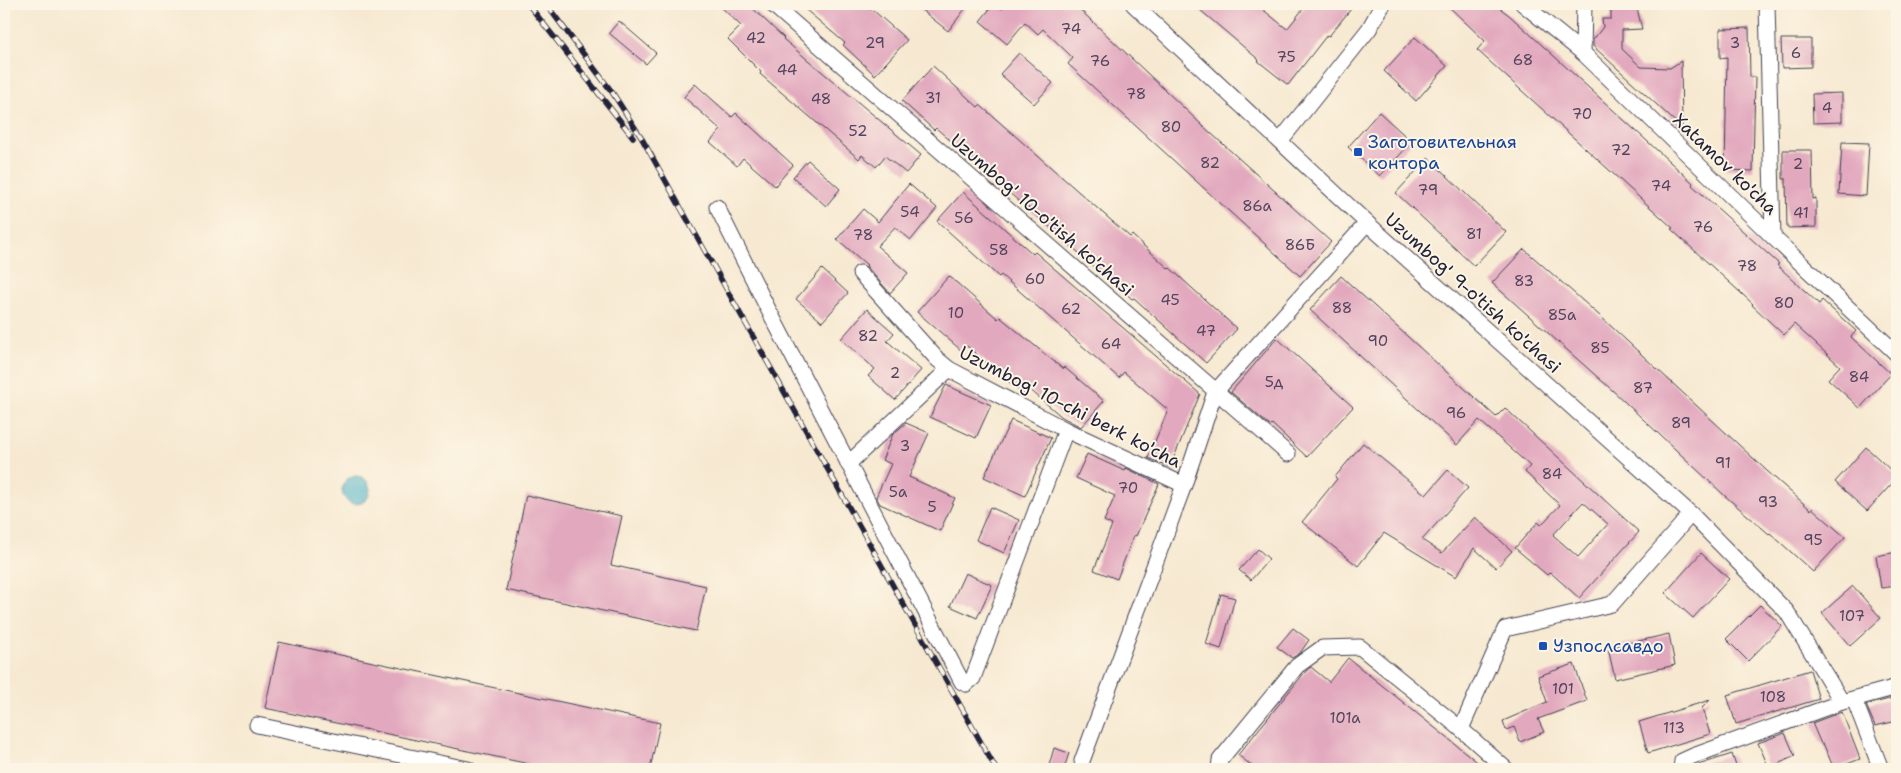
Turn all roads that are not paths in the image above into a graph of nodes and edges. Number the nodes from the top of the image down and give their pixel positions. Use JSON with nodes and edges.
{"nodes":[{"id":1,"x":772,"y":4,"type":"edge"},
{"id":2,"x":1133,"y":4,"type":"edge"},
{"id":3,"x":1383,"y":4,"type":"edge"},
{"id":4,"x":1523,"y":4,"type":"edge"},
{"id":5,"x":1584,"y":4,"type":"edge"},
{"id":6,"x":1767,"y":4,"type":"edge"},
{"id":7,"x":1583,"y":53,"type":"junction"},
{"id":8,"x":1281,"y":140,"type":"junction"},
{"id":9,"x":717,"y":207,"type":"dead end"},
{"id":10,"x":1368,"y":223,"type":"junction"},
{"id":11,"x":1774,"y":238,"type":"junction"},
{"id":12,"x":860,"y":273,"type":"dead end"},
{"id":13,"x":1897,"y":354,"type":"edge"},
{"id":14,"x":949,"y":369,"type":"junction"},
{"id":15,"x":1215,"y":392,"type":"junction"},
{"id":16,"x":1066,"y":430,"type":"junction"},
{"id":17,"x":1288,"y":454,"type":"dead end"},
{"id":18,"x":848,"y":464,"type":"junction"},
{"id":19,"x":1184,"y":485,"type":"junction"},
{"id":20,"x":1691,"y":514,"type":"junction"},
{"id":21,"x":1897,"y":686,"type":"edge"},
{"id":22,"x":1848,"y":700,"type":"junction"},
{"id":23,"x":257,"y":725,"type":"dead end"},
{"id":24,"x":1460,"y":729,"type":"junction"},
{"id":25,"x":1082,"y":761,"type":"dead end"},
{"id":26,"x":468,"y":769,"type":"edge"},
{"id":27,"x":1219,"y":769,"type":"edge"},
{"id":28,"x":1506,"y":769,"type":"edge"},
{"id":29,"x":1681,"y":769,"type":"edge"},
{"id":30,"x":1881,"y":769,"type":"edge"}],
"edges":[{"from":1,"to":15,"type":"street","name":"Uzumbog' 10-o'tish ko'chasi"},
{"from":2,"to":8,"type":"street","name":"Uzumbog' 9-o'tish ko'chasi"},
{"from":3,"to":8,"type":"street"},
{"from":4,"to":7,"type":"street","name":"Xatamov ko'cha"},
{"from":5,"to":7,"type":"street"},
{"from":6,"to":11,"type":"street"},
{"from":7,"to":11,"type":"street","name":"Xatamov ko'cha"},
{"from":8,"to":10,"type":"street","name":"Uzumbog' 9-o'tish ko'chasi"},
{"from":9,"to":18,"type":"street"},
{"from":10,"to":15,"type":"street"},
{"from":10,"to":20,"type":"street","name":"Uzumbog' 9-o'tish ko'chasi"},
{"from":11,"to":13,"type":"street","name":"Xatamov ko'cha"},
{"from":12,"to":14,"type":"street","name":"Uzumbog' 10-chi berk ko'cha"},
{"from":14,"to":16,"type":"street","name":"Uzumbog' 10-chi berk ko'cha"},
{"from":14,"to":18,"type":"street"},
{"from":15,"to":17,"type":"street","name":"Uzumbog' 10-o'tish ko'chasi"},
{"from":15,"to":19,"type":"street"},
{"from":16,"to":18,"type":"street"},
{"from":16,"to":19,"type":"street","name":"Uzumbog' 10-chi berk ko'cha"},
{"from":19,"to":25,"type":"street"},
{"from":20,"to":22,"type":"street","name":"Uzumbog' 9-o'tish ko'chasi"},
{"from":20,"to":24,"type":"street"},
{"from":21,"to":22,"type":"street"},
{"from":22,"to":29,"type":"street"},
{"from":22,"to":30,"type":"street","name":"Uzumbog' 9-o'tish ko'chasi"},
{"from":23,"to":26,"type":"street"},
{"from":24,"to":27,"type":"street"},
{"from":24,"to":28,"type":"street"}]}
